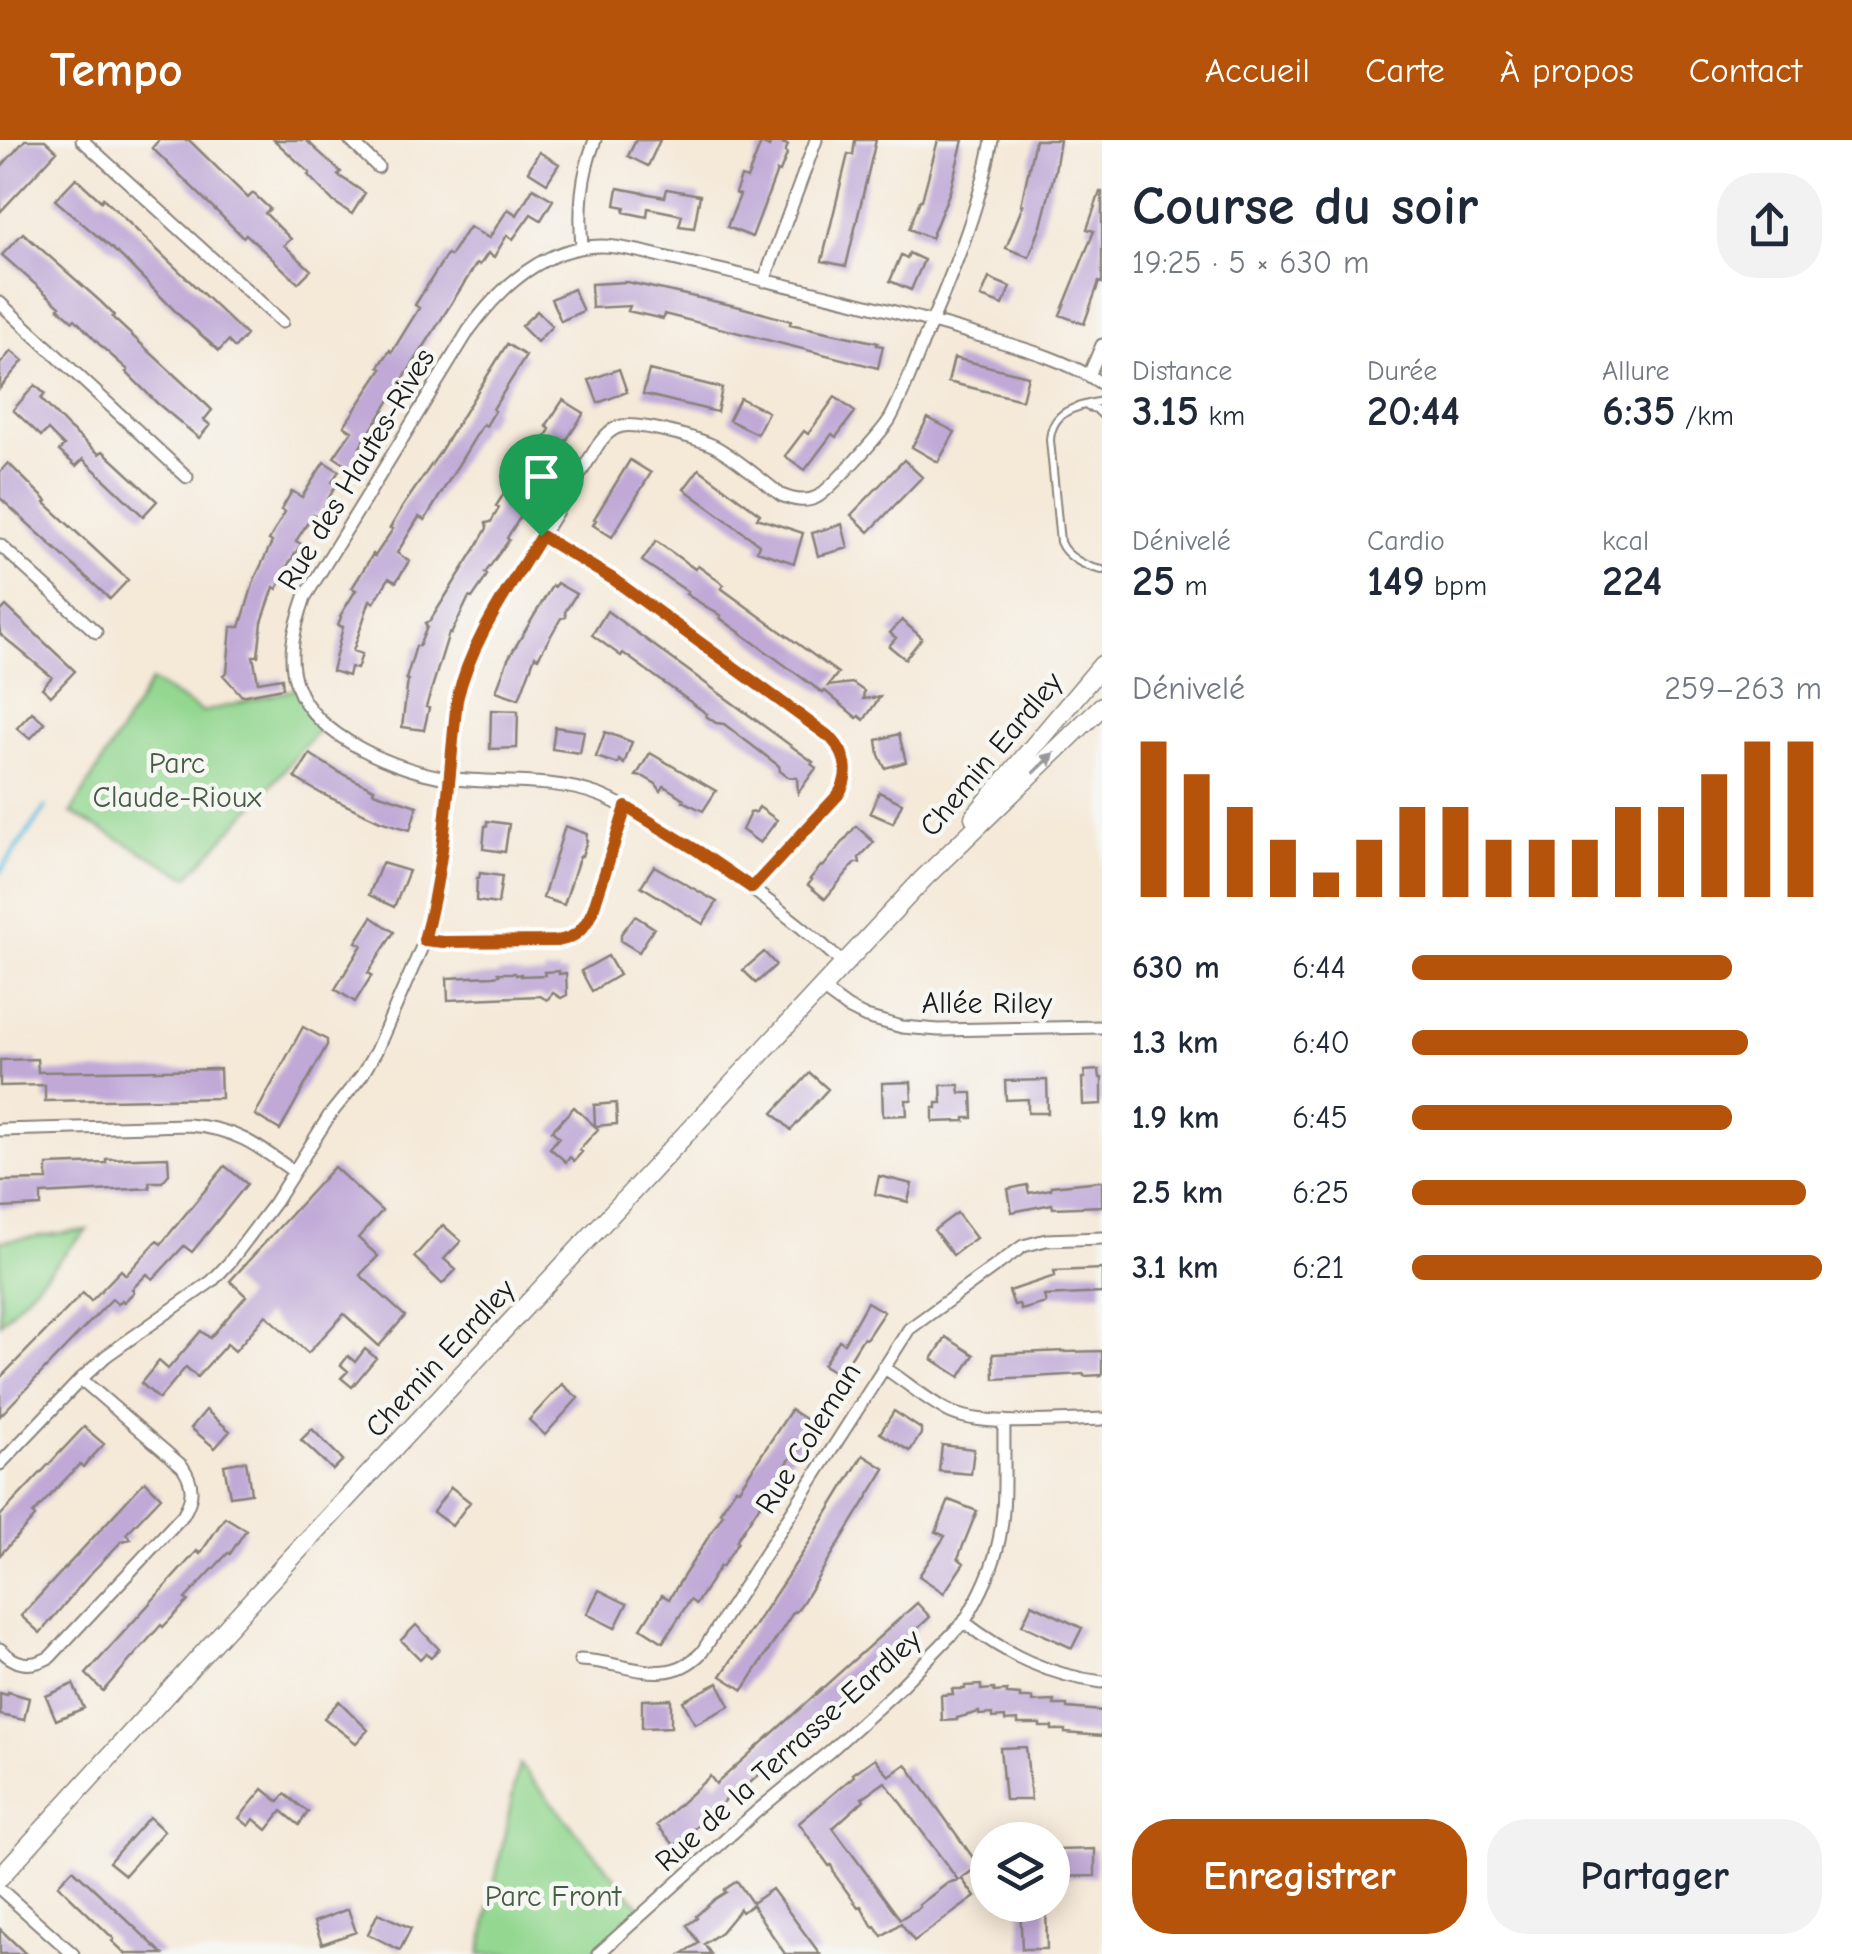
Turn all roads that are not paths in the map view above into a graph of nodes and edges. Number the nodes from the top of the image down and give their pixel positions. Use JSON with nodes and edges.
{"nodes":[{"id":1,"x":82,"y":140,"type":"edge"},
{"id":2,"x":350,"y":140,"type":"edge"},
{"id":3,"x":595,"y":140,"type":"edge"},
{"id":4,"x":816,"y":140,"type":"edge"},
{"id":5,"x":992,"y":140,"type":"edge"},
{"id":6,"x":378,"y":168,"type":"dead end"},
{"id":7,"x":582,"y":248,"type":"junction"},
{"id":8,"x":764,"y":281,"type":"junction"},
{"id":9,"x":0,"y":302,"type":"edge"},
{"id":10,"x":282,"y":322,"type":"dead end"},
{"id":11,"x":932,"y":322,"type":"junction"},
{"id":12,"x":1102,"y":346,"type":"edge"},
{"id":13,"x":1090,"y":375,"type":"junction"},
{"id":14,"x":1102,"y":384,"type":"edge"},
{"id":15,"x":1102,"y":401,"type":"edge"},
{"id":16,"x":1082,"y":405,"type":"junction"},
{"id":17,"x":1102,"y":415,"type":"edge"},
{"id":18,"x":188,"y":477,"type":"dead end"},
{"id":19,"x":541,"y":536,"type":"junction"},
{"id":20,"x":0,"y":544,"type":"edge"},
{"id":21,"x":1102,"y":570,"type":"edge"},
{"id":22,"x":96,"y":632,"type":"dead end"},
{"id":23,"x":1102,"y":666,"type":"edge"},
{"id":24,"x":1102,"y":706,"type":"edge"},
{"id":25,"x":448,"y":778,"type":"junction"},
{"id":26,"x":626,"y":807,"type":"junction"},
{"id":27,"x":923,"y":879,"type":"junction"},
{"id":28,"x":752,"y":888,"type":"junction"},
{"id":29,"x":424,"y":940,"type":"junction"},
{"id":30,"x":844,"y":964,"type":"junction"},
{"id":31,"x":822,"y":988,"type":"junction"},
{"id":32,"x":1102,"y":1027,"type":"edge"},
{"id":33,"x":0,"y":1130,"type":"edge"},
{"id":34,"x":293,"y":1171,"type":"junction"},
{"id":35,"x":1102,"y":1238,"type":"edge"},
{"id":36,"x":883,"y":1367,"type":"junction"},
{"id":37,"x":81,"y":1379,"type":"junction"},
{"id":38,"x":1102,"y":1419,"type":"edge"},
{"id":39,"x":1004,"y":1421,"type":"junction"},
{"id":40,"x":0,"y":1464,"type":"edge"},
{"id":41,"x":964,"y":1622,"type":"junction"},
{"id":42,"x":0,"y":1649,"type":"edge"},
{"id":43,"x":580,"y":1660,"type":"dead end"},
{"id":44,"x":1102,"y":1682,"type":"edge"},
{"id":45,"x":0,"y":1877,"type":"edge"},
{"id":46,"x":0,"y":1889,"type":"edge"},
{"id":47,"x":73,"y":1954,"type":"edge"},
{"id":48,"x":598,"y":1954,"type":"edge"}],
"edges":[{"from":1,"to":10,"type":"street"},
{"from":2,"to":6,"type":"street"},
{"from":3,"to":7,"type":"street"},
{"from":4,"to":8,"type":"street"},
{"from":5,"to":11,"type":"street"},
{"from":7,"to":8,"type":"street","name":"Rue des Hautes-Rives"},
{"from":7,"to":25,"type":"street","name":"Rue des Hautes-Rives"},
{"from":8,"to":11,"type":"street","name":"Rue des Hautes-Rives"},
{"from":9,"to":18,"type":"street"},
{"from":11,"to":13,"type":"street","name":"Rue des Hautes-Rives"},
{"from":11,"to":19,"type":"street"},
{"from":12,"to":13,"type":"street"},
{"from":13,"to":14,"type":"street","name":"Rue des Hautes-Rives"},
{"from":15,"to":16,"type":"lane"},
{"from":16,"to":17,"type":"lane"},
{"from":16,"to":21,"type":"lane"},
{"from":19,"to":25,"type":"street"},
{"from":19,"to":28,"type":"street"},
{"from":20,"to":22,"type":"street"},
{"from":23,"to":27,"type":"main road","name":"Chemin Eardley"},
{"from":27,"to":24,"type":"main road","name":"Chemin Eardley","one_way":true},
{"from":25,"to":26,"type":"street","name":"Rue des Hautes-Rives"},
{"from":25,"to":29,"type":"street"},
{"from":26,"to":28,"type":"street","name":"Rue des Hautes-Rives"},
{"from":26,"to":29,"type":"street"},
{"from":27,"to":30,"type":"main road","name":"Chemin Eardley"},
{"from":28,"to":30,"type":"street","name":"Rue des Hautes-Rives"},
{"from":29,"to":34,"type":"street"},
{"from":30,"to":31,"type":"main road","name":"Chemin Eardley"},
{"from":31,"to":32,"type":"street","name":"Allée Riley"},
{"from":31,"to":45,"type":"main road","name":"Chemin Eardley"},
{"from":33,"to":34,"type":"street"},
{"from":34,"to":37,"type":"street"},
{"from":35,"to":36,"type":"street","name":"Rue Coleman"},
{"from":36,"to":39,"type":"street"},
{"from":36,"to":43,"type":"street","name":"Rue Coleman"},
{"from":37,"to":40,"type":"street"},
{"from":37,"to":42,"type":"street"},
{"from":38,"to":39,"type":"street"},
{"from":39,"to":41,"type":"street","name":"Rue de la Terrasse-Eardley"},
{"from":41,"to":44,"type":"street","name":"Rue de la Terrasse-Eardley"},
{"from":41,"to":48,"type":"street","name":"Rue de la Terrasse-Eardley"},
{"from":46,"to":47,"type":"street"}]}
